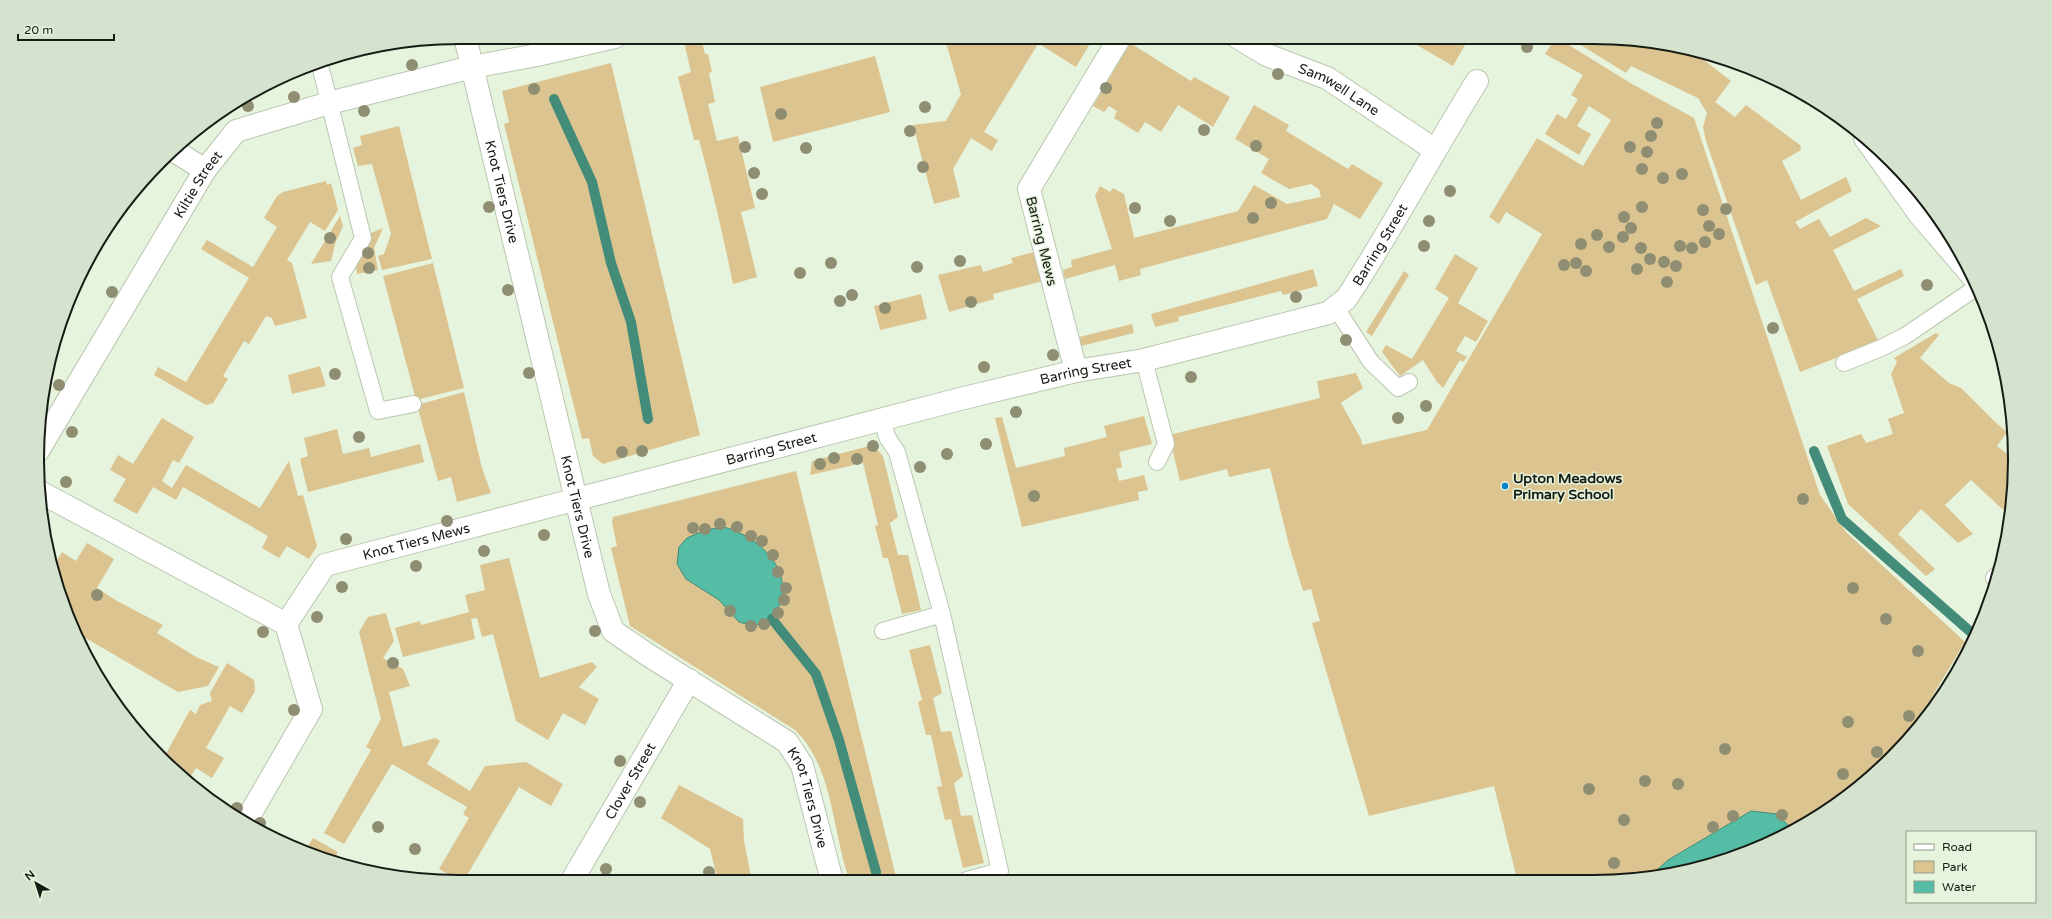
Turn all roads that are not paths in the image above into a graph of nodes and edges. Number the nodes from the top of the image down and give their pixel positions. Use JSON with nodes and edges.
{"nodes":[{"id":1,"x":467,"y":44,"type":"edge"},
{"id":2,"x":585,"y":44,"type":"edge"},
{"id":3,"x":1116,"y":44,"type":"edge"},
{"id":4,"x":1249,"y":44,"type":"edge"},
{"id":5,"x":472,"y":67,"type":"junction"},
{"id":6,"x":321,"y":68,"type":"edge"},
{"id":7,"x":1477,"y":81,"type":"dead end"},
{"id":8,"x":329,"y":104,"type":"junction"},
{"id":9,"x":1435,"y":150,"type":"junction"},
{"id":10,"x":179,"y":154,"type":"edge"},
{"id":11,"x":1882,"y":162,"type":"edge"},
{"id":12,"x":205,"y":170,"type":"junction"},
{"id":13,"x":1953,"y":254,"type":"edge"},
{"id":14,"x":1971,"y":290,"type":"edge"},
{"id":15,"x":1336,"y":308,"type":"junction"},
{"id":16,"x":1144,"y":360,"type":"junction"},
{"id":17,"x":1844,"y":363,"type":"dead end"},
{"id":18,"x":1076,"y":371,"type":"junction"},
{"id":19,"x":1409,"y":382,"type":"dead end"},
{"id":20,"x":413,"y":404,"type":"dead end"},
{"id":21,"x":883,"y":420,"type":"junction"},
{"id":22,"x":45,"y":436,"type":"edge"},
{"id":23,"x":1157,"y":462,"type":"dead end"},
{"id":24,"x":46,"y":495,"type":"edge"},
{"id":25,"x":576,"y":500,"type":"junction"},
{"id":26,"x":942,"y":614,"type":"junction"},
{"id":27,"x":286,"y":624,"type":"junction"},
{"id":28,"x":883,"y":631,"type":"dead end"},
{"id":29,"x":689,"y":680,"type":"junction"},
{"id":30,"x":249,"y":817,"type":"edge"},
{"id":31,"x":575,"y":875,"type":"edge"},
{"id":32,"x":830,"y":875,"type":"edge"},
{"id":33,"x":984,"y":875,"type":"edge"}],
"edges":[{"from":1,"to":5,"type":"street","name":"Knot Tiers Drive"},
{"from":2,"to":5,"type":"street","name":"Kiltie Street"},
{"from":3,"to":18,"type":"street","name":"Barring Mews"},
{"from":4,"to":9,"type":"street","name":"Samwell Lane"},
{"from":5,"to":8,"type":"street","name":"Kiltie Street"},
{"from":5,"to":25,"type":"street","name":"Knot Tiers Drive"},
{"from":6,"to":8,"type":"lane"},
{"from":7,"to":9,"type":"street","name":"Barring Street"},
{"from":8,"to":12,"type":"street","name":"Kiltie Street"},
{"from":8,"to":20,"type":"lane"},
{"from":9,"to":15,"type":"street","name":"Barring Street"},
{"from":10,"to":12,"type":"street"},
{"from":11,"to":13,"type":"street"},
{"from":12,"to":22,"type":"street","name":"Kiltie Street"},
{"from":14,"to":17,"type":"lane"},
{"from":15,"to":16,"type":"street","name":"Barring Street"},
{"from":15,"to":19,"type":"lane"},
{"from":16,"to":18,"type":"street","name":"Barring Street"},
{"from":16,"to":23,"type":"lane"},
{"from":18,"to":21,"type":"street","name":"Barring Street"},
{"from":21,"to":25,"type":"street","name":"Barring Street"},
{"from":21,"to":26,"type":"lane"},
{"from":24,"to":27,"type":"street"},
{"from":25,"to":27,"type":"street","name":"Knot Tiers Mews"},
{"from":25,"to":29,"type":"street","name":"Knot Tiers Drive"},
{"from":26,"to":28,"type":"lane"},
{"from":26,"to":33,"type":"lane"},
{"from":27,"to":30,"type":"street"},
{"from":29,"to":31,"type":"street","name":"Clover Street"},
{"from":29,"to":32,"type":"street","name":"Knot Tiers Drive"}]}
